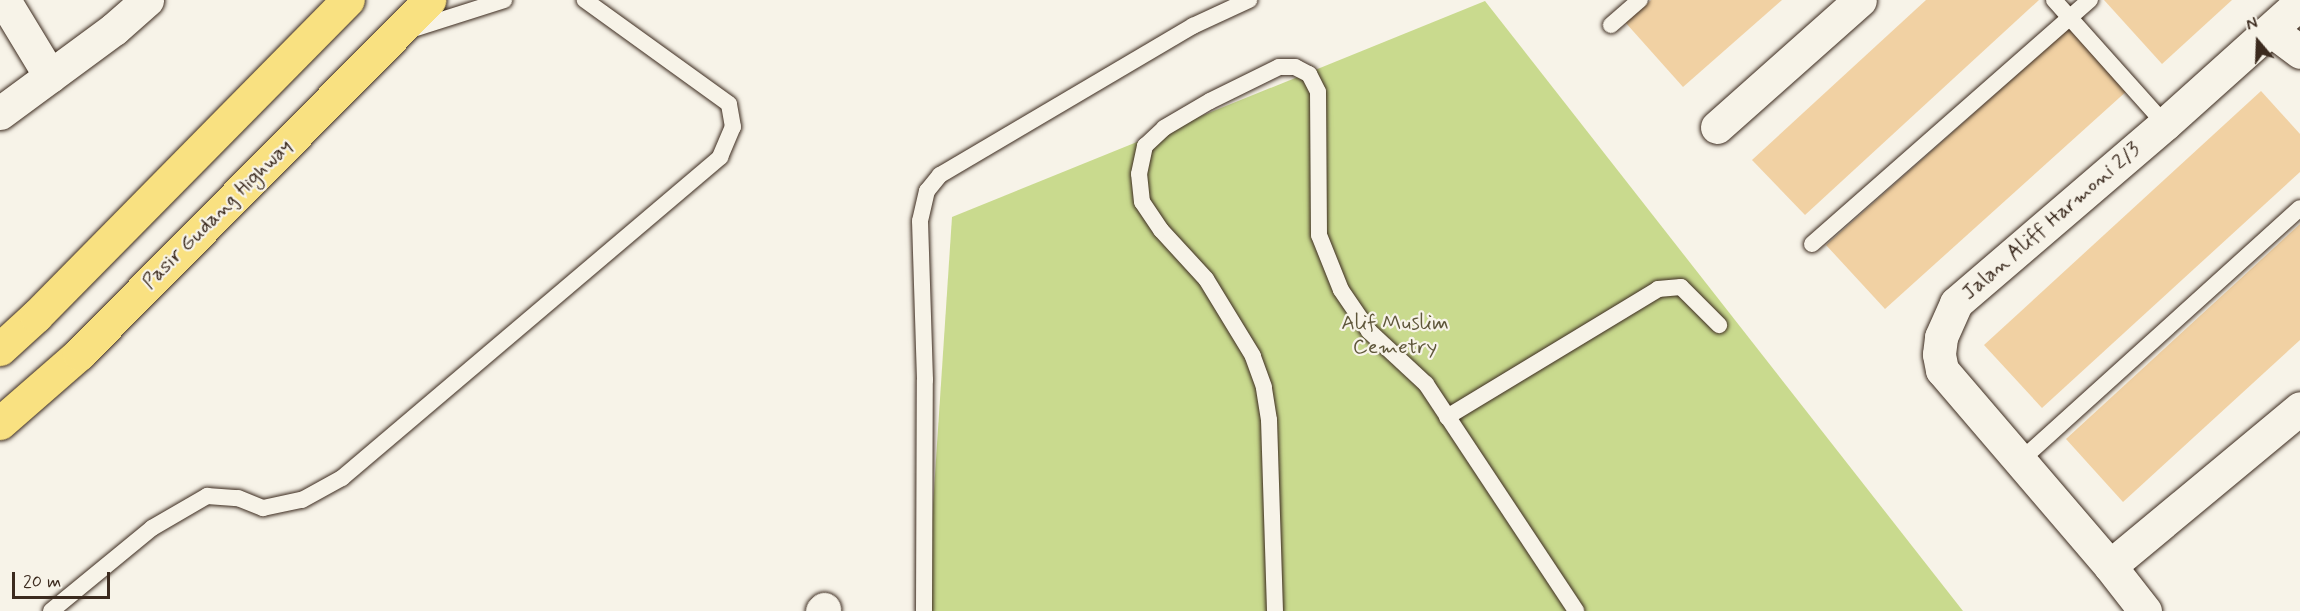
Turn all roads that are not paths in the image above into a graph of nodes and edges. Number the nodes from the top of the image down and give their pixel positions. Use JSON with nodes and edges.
{"nodes":[{"id":1,"x":4,"y":0,"type":"edge"},
{"id":2,"x":147,"y":0,"type":"edge"},
{"id":3,"x":348,"y":0,"type":"edge"},
{"id":4,"x":429,"y":0,"type":"edge"},
{"id":5,"x":504,"y":0,"type":"edge"},
{"id":6,"x":585,"y":0,"type":"edge"},
{"id":7,"x":1249,"y":0,"type":"edge"},
{"id":8,"x":1640,"y":0,"type":"edge"},
{"id":9,"x":1860,"y":0,"type":"edge"},
{"id":10,"x":2054,"y":0,"type":"edge"},
{"id":11,"x":2090,"y":0,"type":"edge"},
{"id":12,"x":2300,"y":3,"type":"edge"},
{"id":13,"x":2070,"y":18,"type":"junction"},
{"id":14,"x":1611,"y":25,"type":"dead end"},
{"id":15,"x":2271,"y":30,"type":"junction"},
{"id":16,"x":396,"y":34,"type":"junction"},
{"id":17,"x":2300,"y":52,"type":"edge"},
{"id":18,"x":50,"y":76,"type":"junction"},
{"id":19,"x":0,"y":113,"type":"edge"},
{"id":20,"x":2165,"y":124,"type":"junction"},
{"id":21,"x":1717,"y":127,"type":"dead end"},
{"id":22,"x":2300,"y":207,"type":"edge"},
{"id":23,"x":1812,"y":244,"type":"dead end"},
{"id":24,"x":1719,"y":325,"type":"dead end"},
{"id":25,"x":0,"y":349,"type":"edge"},
{"id":26,"x":2300,"y":408,"type":"edge"},
{"id":27,"x":1447,"y":417,"type":"junction"},
{"id":28,"x":0,"y":423,"type":"edge"},
{"id":29,"x":2020,"y":461,"type":"junction"},
{"id":30,"x":2110,"y":566,"type":"junction"},
{"id":31,"x":51,"y":611,"type":"edge"},
{"id":32,"x":924,"y":611,"type":"edge"},
{"id":33,"x":1275,"y":611,"type":"edge"},
{"id":34,"x":1576,"y":611,"type":"edge"},
{"id":35,"x":2145,"y":611,"type":"edge"}],
"edges":[{"from":1,"to":18,"type":"street"},
{"from":2,"to":18,"type":"street"},
{"from":3,"to":25,"type":"highway"},
{"from":4,"to":16,"type":"highway","name":"Pasir Gudang Highway"},
{"from":5,"to":16,"type":"lane"},
{"from":6,"to":31,"type":"lane"},
{"from":7,"to":32,"type":"lane"},
{"from":8,"to":14,"type":"lane"},
{"from":9,"to":21,"type":"street"},
{"from":10,"to":13,"type":"lane"},
{"from":11,"to":13,"type":"lane"},
{"from":12,"to":15,"type":"street","name":"Jalan Aliff Harmoni 2/3"},
{"from":13,"to":20,"type":"lane"},
{"from":13,"to":23,"type":"lane"},
{"from":15,"to":17,"type":"street"},
{"from":15,"to":20,"type":"street","name":"Jalan Aliff Harmoni 2/3"},
{"from":16,"to":28,"type":"highway","name":"Pasir Gudang Highway"},
{"from":18,"to":19,"type":"street"},
{"from":20,"to":29,"type":"street","name":"Jalan Aliff Harmoni 2/3"},
{"from":22,"to":29,"type":"lane"},
{"from":24,"to":27,"type":"lane"},
{"from":26,"to":30,"type":"street"},
{"from":27,"to":33,"type":"lane"},
{"from":27,"to":34,"type":"lane"},
{"from":29,"to":30,"type":"street","name":"Jalan Aliff Harmoni 2/3"},
{"from":30,"to":35,"type":"street","name":"Jalan Aliff Harmoni 2/3"}]}
